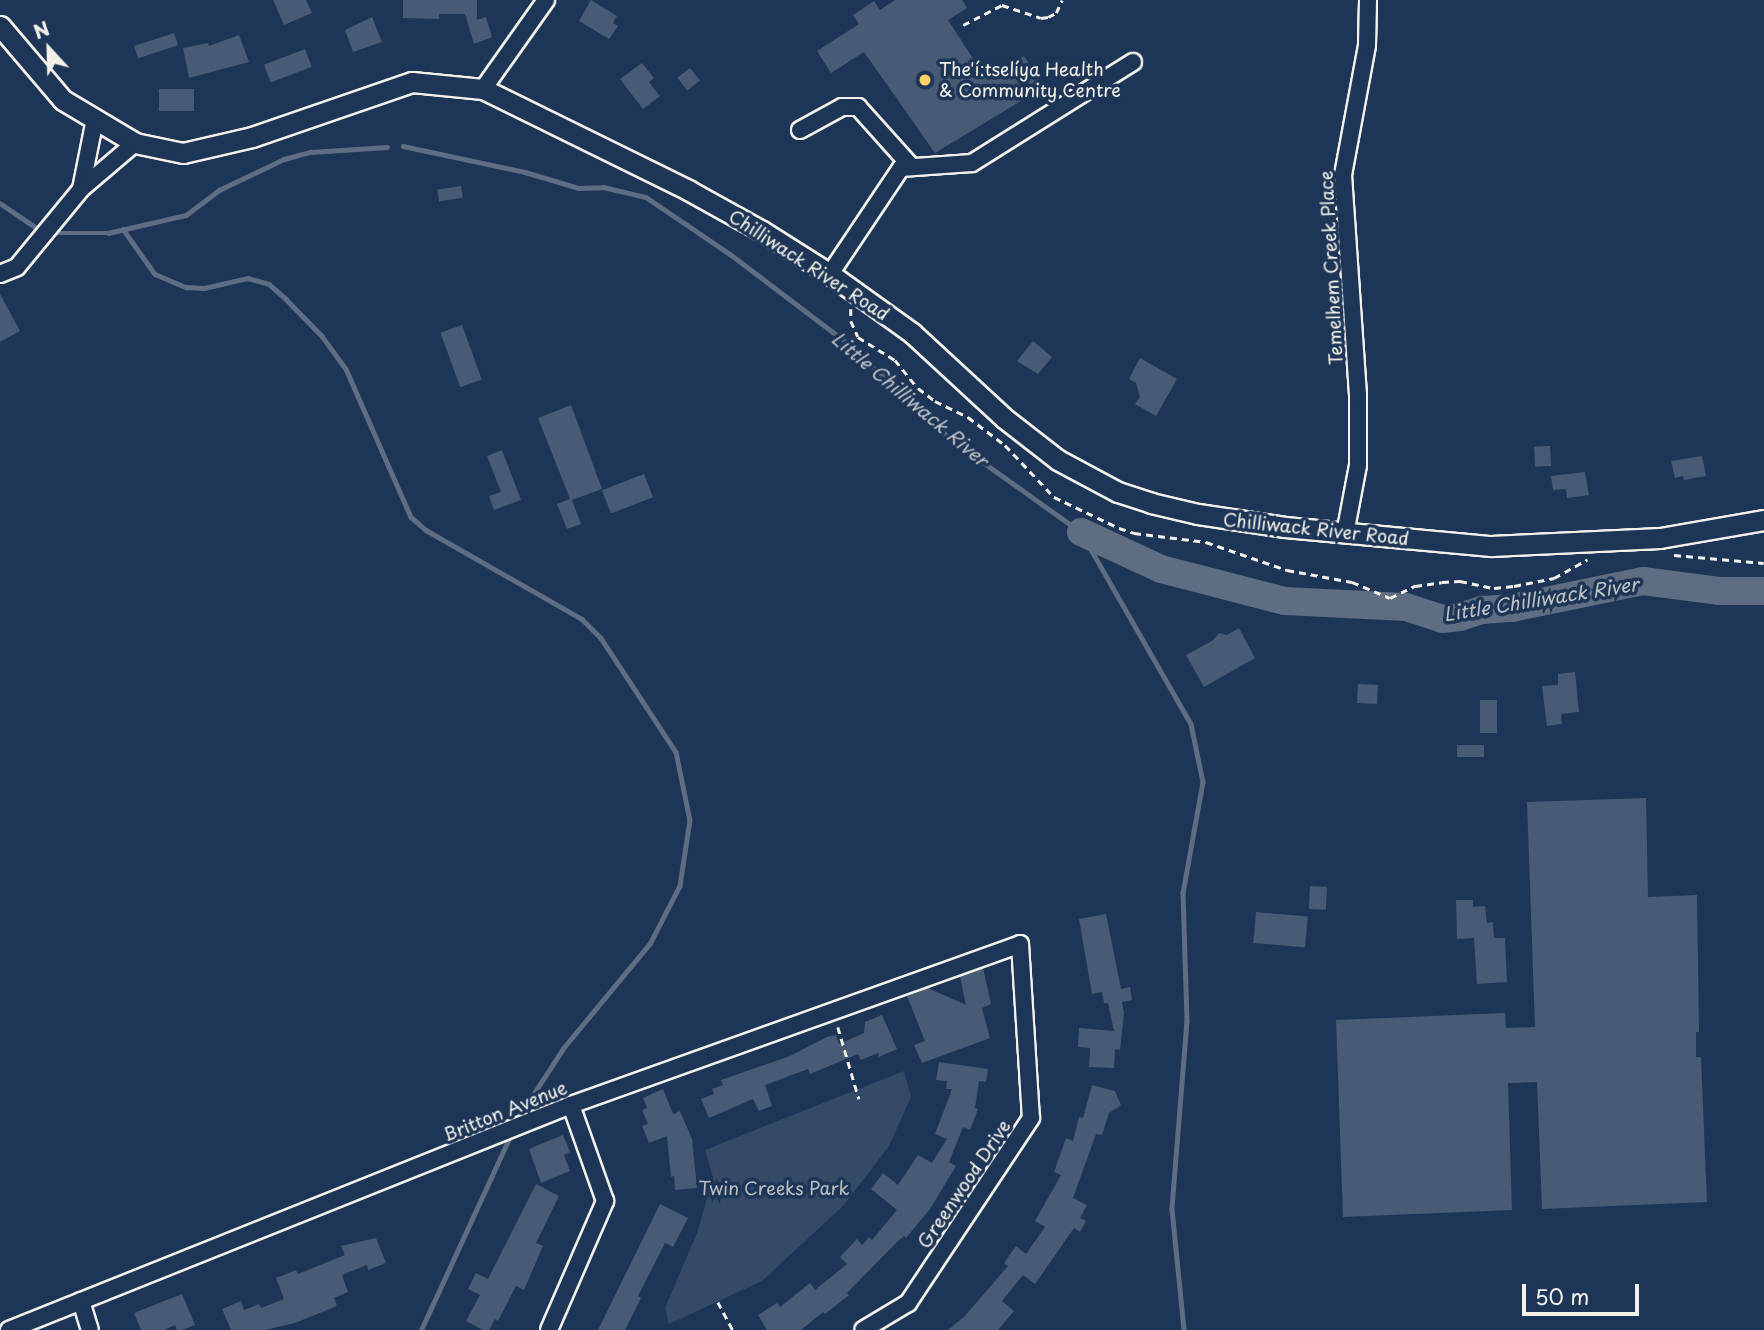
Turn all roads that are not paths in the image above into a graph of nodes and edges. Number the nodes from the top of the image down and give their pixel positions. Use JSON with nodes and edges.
{"nodes":[{"id":1,"x":546,"y":0,"type":"edge"},
{"id":2,"x":1368,"y":0,"type":"edge"},
{"id":3,"x":0,"y":26,"type":"edge"},
{"id":4,"x":1133,"y":62,"type":"dead end"},
{"id":5,"x":483,"y":89,"type":"junction"},
{"id":6,"x":95,"y":119,"type":"junction"},
{"id":7,"x":800,"y":130,"type":"dead end"},
{"id":8,"x":135,"y":143,"type":"junction"},
{"id":9,"x":909,"y":165,"type":"junction"},
{"id":10,"x":81,"y":189,"type":"junction"},
{"id":11,"x":0,"y":274,"type":"edge"},
{"id":12,"x":830,"y":274,"type":"junction"},
{"id":13,"x":1764,"y":520,"type":"edge"},
{"id":14,"x":1345,"y":534,"type":"junction"},
{"id":15,"x":1020,"y":944,"type":"joint"},
{"id":16,"x":571,"y":1105,"type":"junction"},
{"id":17,"x":80,"y":1301,"type":"junction"},
{"id":18,"x":9,"y":1330,"type":"edge"},
{"id":19,"x":90,"y":1330,"type":"edge"},
{"id":20,"x":549,"y":1330,"type":"edge"},
{"id":21,"x":863,"y":1330,"type":"edge"}],
"edges":[{"from":1,"to":5,"type":"street"},
{"from":2,"to":14,"type":"street","name":"Temelhem Creek Place"},
{"from":3,"to":6,"type":"main road","name":"Chilliwack River Road"},
{"from":4,"to":9,"type":"street"},
{"from":5,"to":8,"type":"main road","name":"Chilliwack River Road"},
{"from":5,"to":12,"type":"main road","name":"Chilliwack River Road"},
{"from":6,"to":8,"type":"main road","name":"Chilliwack River Road"},
{"from":6,"to":10,"type":"street"},
{"from":7,"to":9,"type":"street"},
{"from":8,"to":10,"type":"street"},
{"from":9,"to":12,"type":"street"},
{"from":10,"to":11,"type":"street"},
{"from":12,"to":14,"type":"main road","name":"Chilliwack River Road"},
{"from":13,"to":14,"type":"main road","name":"Chilliwack River Road"},
{"from":15,"to":16,"type":"street","name":"Britton Avenue"},
{"from":15,"to":21,"type":"street","name":"Greenwood Drive"},
{"from":16,"to":17,"type":"street","name":"Britton Avenue"},
{"from":16,"to":20,"type":"street"},
{"from":17,"to":18,"type":"street","name":"Britton Avenue"},
{"from":17,"to":19,"type":"street"}]}
